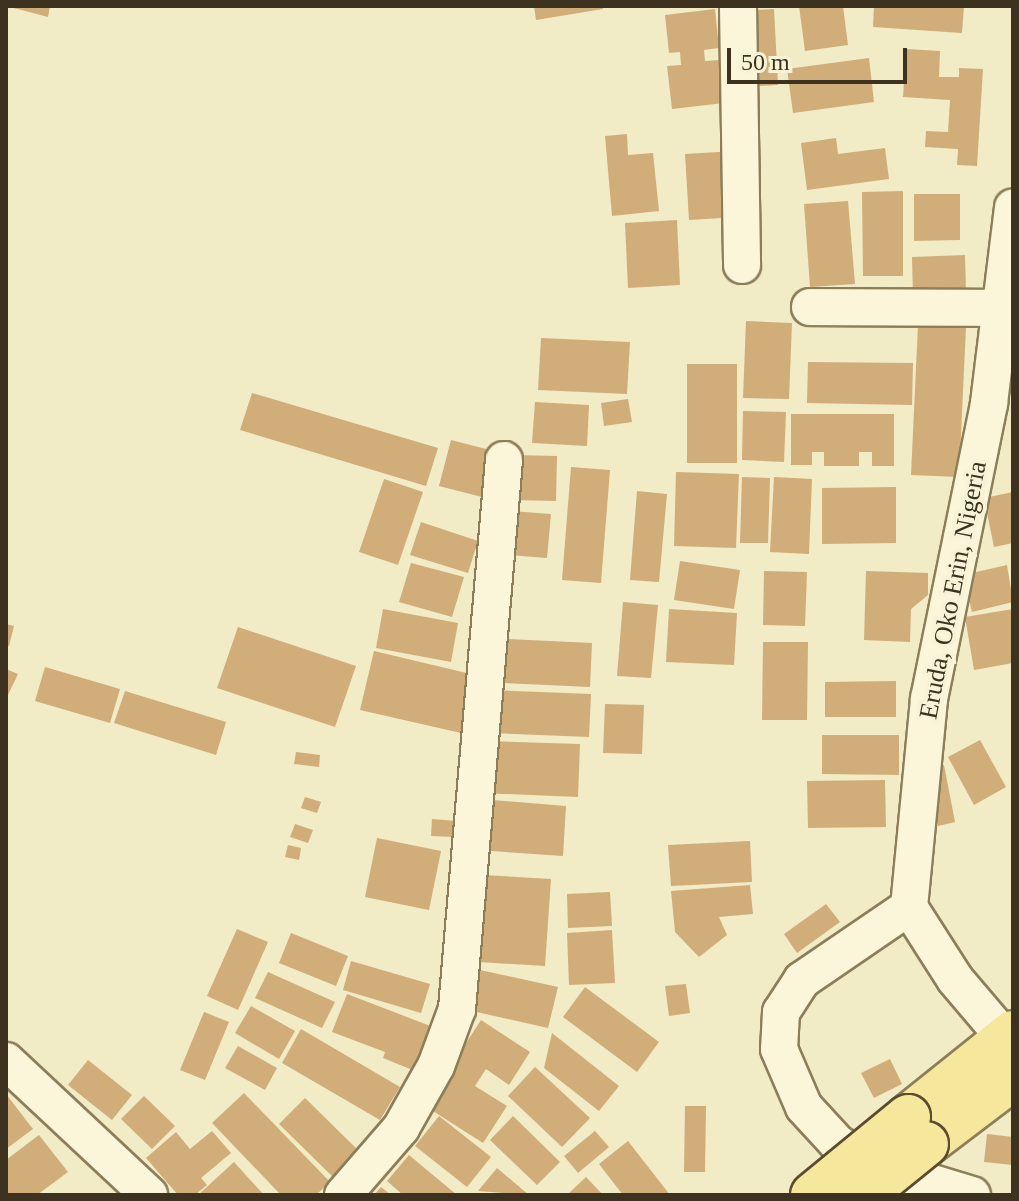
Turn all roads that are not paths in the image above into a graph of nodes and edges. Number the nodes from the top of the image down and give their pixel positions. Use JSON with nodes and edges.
{"nodes":[{"id":1,"x":738,"y":6,"type":"edge"},
{"id":2,"x":1013,"y":207,"type":"edge"},
{"id":3,"x":742,"y":265,"type":"dead end"},
{"id":4,"x":1007,"y":294,"type":"edge"},
{"id":5,"x":810,"y":307,"type":"dead end"},
{"id":6,"x":504,"y":460,"type":"dead end"},
{"id":7,"x":909,"y":907,"type":"junction"},
{"id":8,"x":1010,"y":1050,"type":"edge"},
{"id":9,"x":6,"y":1061,"type":"edge"},
{"id":10,"x":917,"y":1131,"type":"junction"},
{"id":11,"x":149,"y":1195,"type":"edge"},
{"id":12,"x":343,"y":1195,"type":"edge"},
{"id":13,"x":813,"y":1195,"type":"edge"},
{"id":14,"x":863,"y":1195,"type":"edge"},
{"id":15,"x":972,"y":1195,"type":"edge"}],
"edges":[{"from":1,"to":3,"type":"street"},
{"from":2,"to":4,"type":"street","name":"Eruda, Oko Erin, Nigeria"},
{"from":4,"to":5,"type":"street"},
{"from":4,"to":7,"type":"street","name":"Eruda, Oko Erin, Nigeria"},
{"from":6,"to":12,"type":"street"},
{"from":7,"to":8,"type":"street"},
{"from":7,"to":15,"type":"street"},
{"from":8,"to":10,"type":"main road"},
{"from":9,"to":11,"type":"street"},
{"from":10,"to":13,"type":"main road","bridge":true},
{"from":10,"to":14,"type":"main road","bridge":true}]}
